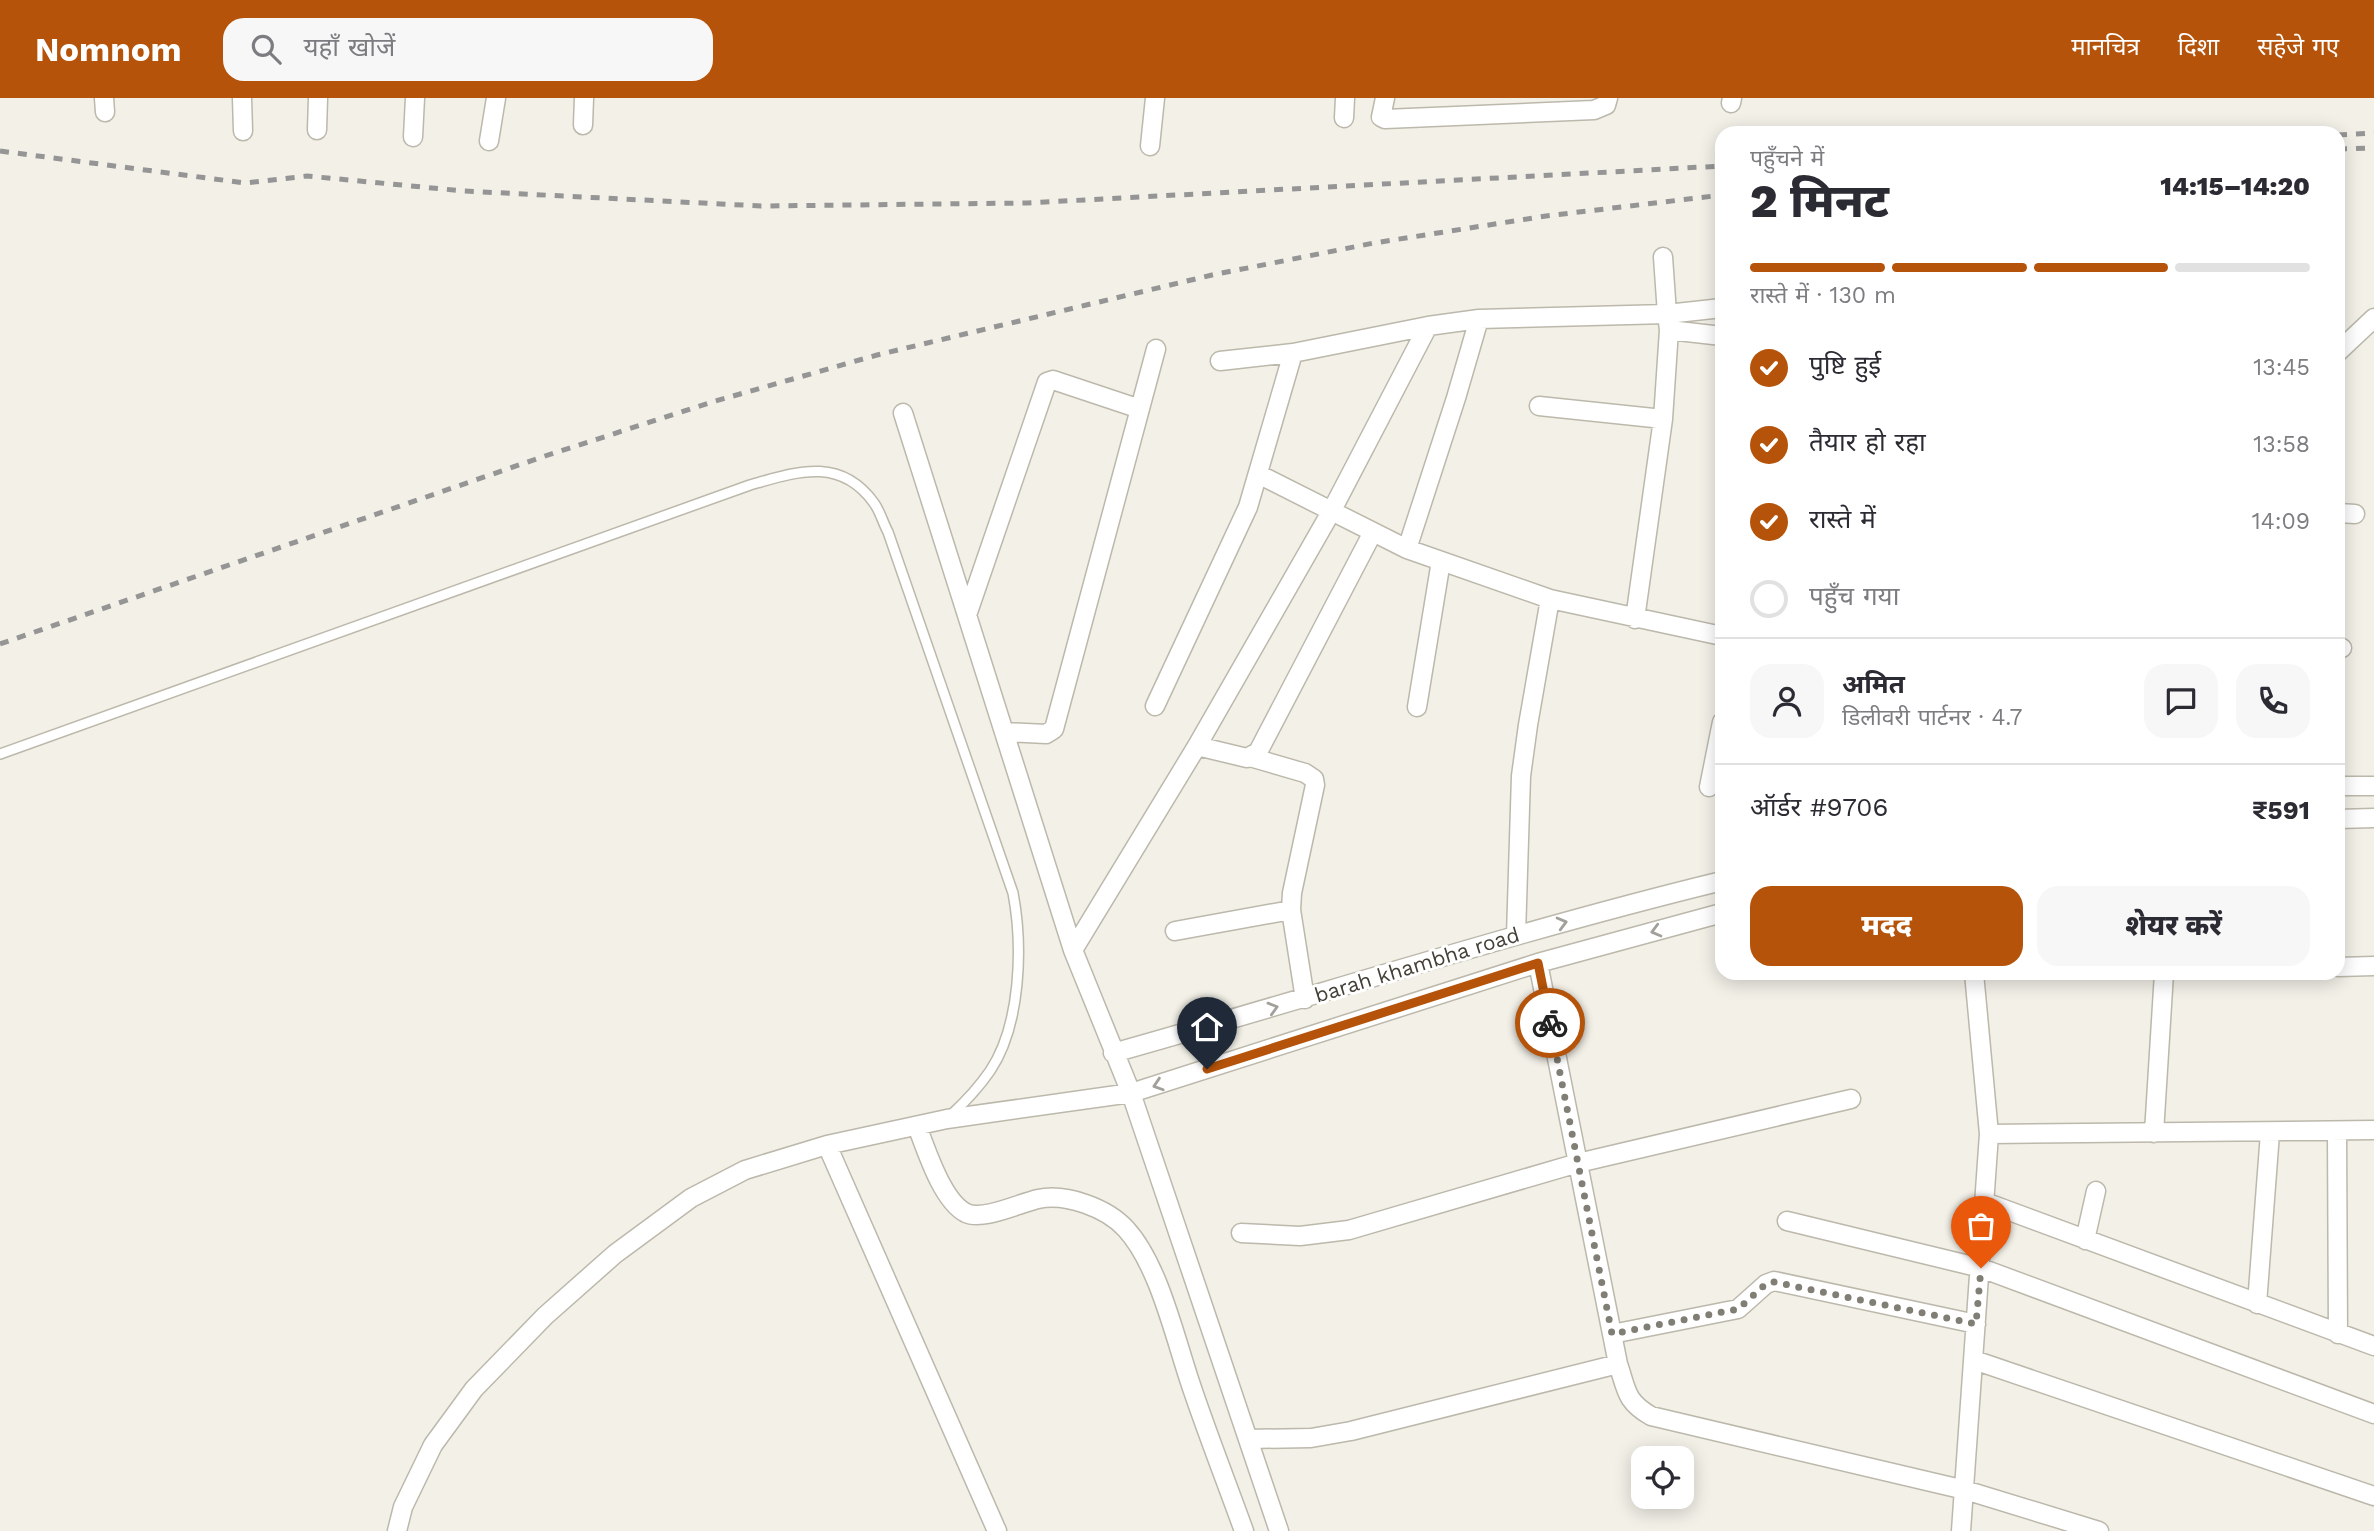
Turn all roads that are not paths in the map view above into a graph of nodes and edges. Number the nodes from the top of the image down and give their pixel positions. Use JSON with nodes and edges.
{"nodes":[{"id":1,"x":242,"y":98,"type":"edge"},
{"id":2,"x":318,"y":98,"type":"edge"},
{"id":3,"x":415,"y":98,"type":"edge"},
{"id":4,"x":496,"y":98,"type":"edge"},
{"id":5,"x":584,"y":98,"type":"edge"},
{"id":6,"x":1155,"y":98,"type":"edge"},
{"id":7,"x":1345,"y":98,"type":"edge"},
{"id":8,"x":1385,"y":98,"type":"edge"},
{"id":9,"x":1608,"y":98,"type":"edge"},
{"id":10,"x":1503,"y":106,"type":"edge"},
{"id":11,"x":1344,"y":118,"type":"dead end"},
{"id":12,"x":583,"y":125,"type":"dead end"},
{"id":13,"x":317,"y":130,"type":"dead end"},
{"id":14,"x":243,"y":131,"type":"dead end"},
{"id":15,"x":413,"y":137,"type":"dead end"},
{"id":16,"x":489,"y":141,"type":"dead end"},
{"id":17,"x":1150,"y":146,"type":"dead end"},
{"id":18,"x":1663,"y":257,"type":"dead end"},
{"id":19,"x":1715,"y":310,"type":"edge"},
{"id":20,"x":1479,"y":318,"type":"junction"},
{"id":21,"x":2374,"y":318,"type":"edge"},
{"id":22,"x":1668,"y":322,"type":"junction"},
{"id":23,"x":1428,"y":326,"type":"junction"},
{"id":24,"x":1715,"y":334,"type":"edge"},
{"id":25,"x":2345,"y":345,"type":"edge"},
{"id":26,"x":1156,"y":349,"type":"dead end"},
{"id":27,"x":1293,"y":354,"type":"junction"},
{"id":28,"x":1220,"y":361,"type":"dead end"},
{"id":29,"x":1539,"y":406,"type":"dead end"},
{"id":30,"x":1140,"y":409,"type":"junction"},
{"id":31,"x":903,"y":413,"type":"dead end"},
{"id":32,"x":1663,"y":419,"type":"junction"},
{"id":33,"x":1258,"y":474,"type":"junction"},
{"id":34,"x":1331,"y":512,"type":"junction"},
{"id":35,"x":1373,"y":532,"type":"junction"},
{"id":36,"x":1407,"y":549,"type":"junction"},
{"id":37,"x":1441,"y":561,"type":"junction"},
{"id":38,"x":1550,"y":600,"type":"junction"},
{"id":39,"x":967,"y":615,"type":"junction"},
{"id":40,"x":1635,"y":618,"type":"junction"},
{"id":41,"x":1715,"y":635,"type":"edge"},
{"id":42,"x":1156,"y":706,"type":"dead end"},
{"id":43,"x":1417,"y":707,"type":"dead end"},
{"id":44,"x":1004,"y":732,"type":"junction"},
{"id":45,"x":1197,"y":746,"type":"junction"},
{"id":46,"x":0,"y":754,"type":"edge"},
{"id":47,"x":1250,"y":757,"type":"junction"},
{"id":48,"x":1715,"y":757,"type":"edge"},
{"id":49,"x":2345,"y":786,"type":"edge"},
{"id":50,"x":2374,"y":786,"type":"edge"},
{"id":51,"x":1709,"y":787,"type":"dead end"},
{"id":52,"x":2374,"y":818,"type":"edge"},
{"id":53,"x":2345,"y":819,"type":"edge"},
{"id":54,"x":1715,"y":883,"type":"edge"},
{"id":55,"x":1291,"y":910,"type":"junction"},
{"id":56,"x":1715,"y":915,"type":"edge"},
{"id":57,"x":1175,"y":932,"type":"dead end"},
{"id":58,"x":1516,"y":935,"type":"junction"},
{"id":59,"x":1073,"y":950,"type":"junction"},
{"id":60,"x":1538,"y":963,"type":"junction"},
{"id":61,"x":2374,"y":966,"type":"edge"},
{"id":62,"x":2345,"y":967,"type":"edge"},
{"id":63,"x":1975,"y":980,"type":"edge"},
{"id":64,"x":2164,"y":980,"type":"edge"},
{"id":65,"x":1305,"y":999,"type":"junction"},
{"id":66,"x":1113,"y":1053,"type":"junction"},
{"id":67,"x":1130,"y":1093,"type":"junction"},
{"id":68,"x":1851,"y":1098,"type":"dead end"},
{"id":69,"x":947,"y":1119,"type":"junction"},
{"id":70,"x":917,"y":1126,"type":"junction"},
{"id":71,"x":2374,"y":1130,"type":"edge"},
{"id":72,"x":2337,"y":1132,"type":"junction"},
{"id":73,"x":2154,"y":1133,"type":"junction"},
{"id":74,"x":2270,"y":1133,"type":"junction"},
{"id":75,"x":1989,"y":1134,"type":"junction"},
{"id":76,"x":827,"y":1145,"type":"junction"},
{"id":77,"x":1578,"y":1163,"type":"junction"},
{"id":78,"x":2096,"y":1191,"type":"dead end"},
{"id":79,"x":1984,"y":1202,"type":"junction"},
{"id":80,"x":1787,"y":1221,"type":"dead end"},
{"id":81,"x":1241,"y":1233,"type":"dead end"},
{"id":82,"x":2085,"y":1240,"type":"junction"},
{"id":83,"x":1981,"y":1268,"type":"junction"},
{"id":84,"x":2257,"y":1304,"type":"junction"},
{"id":85,"x":1976,"y":1324,"type":"junction"},
{"id":86,"x":1612,"y":1334,"type":"junction"},
{"id":87,"x":2338,"y":1334,"type":"junction"},
{"id":88,"x":2374,"y":1346,"type":"edge"},
{"id":89,"x":1974,"y":1360,"type":"junction"},
{"id":90,"x":1618,"y":1364,"type":"junction"},
{"id":91,"x":2374,"y":1414,"type":"edge"},
{"id":92,"x":1248,"y":1439,"type":"junction"},
{"id":93,"x":1966,"y":1483,"type":"junction"},
{"id":94,"x":2374,"y":1496,"type":"edge"},
{"id":95,"x":397,"y":1531,"type":"edge"},
{"id":96,"x":998,"y":1531,"type":"edge"},
{"id":97,"x":1244,"y":1531,"type":"edge"},
{"id":98,"x":1279,"y":1531,"type":"edge"},
{"id":99,"x":1961,"y":1531,"type":"edge"},
{"id":100,"x":2099,"y":1531,"type":"edge"}],
"edges":[{"from":1,"to":14,"type":"street"},
{"from":2,"to":13,"type":"street"},
{"from":3,"to":15,"type":"street"},
{"from":4,"to":16,"type":"street"},
{"from":5,"to":12,"type":"street"},
{"from":6,"to":17,"type":"street"},
{"from":7,"to":11,"type":"street"},
{"from":8,"to":10,"type":"street"},
{"from":9,"to":10,"type":"street"},
{"from":18,"to":22,"type":"street"},
{"from":19,"to":22,"type":"street"},
{"from":20,"to":22,"type":"street"},
{"from":20,"to":23,"type":"street"},
{"from":20,"to":36,"type":"street"},
{"from":21,"to":25,"type":"street"},
{"from":22,"to":24,"type":"street"},
{"from":22,"to":32,"type":"street"},
{"from":23,"to":27,"type":"street"},
{"from":23,"to":34,"type":"street"},
{"from":26,"to":30,"type":"street"},
{"from":27,"to":28,"type":"street"},
{"from":27,"to":33,"type":"street"},
{"from":29,"to":32,"type":"street"},
{"from":30,"to":39,"type":"street"},
{"from":30,"to":44,"type":"street"},
{"from":31,"to":39,"type":"street"},
{"from":32,"to":40,"type":"street"},
{"from":33,"to":34,"type":"street"},
{"from":33,"to":42,"type":"street"},
{"from":34,"to":35,"type":"street"},
{"from":34,"to":45,"type":"street"},
{"from":35,"to":36,"type":"street"},
{"from":35,"to":47,"type":"street"},
{"from":36,"to":37,"type":"street"},
{"from":37,"to":38,"type":"street"},
{"from":37,"to":43,"type":"street"},
{"from":38,"to":40,"type":"street"},
{"from":38,"to":58,"type":"street"},
{"from":39,"to":44,"type":"street"},
{"from":40,"to":41,"type":"street"},
{"from":44,"to":59,"type":"street"},
{"from":45,"to":47,"type":"street"},
{"from":45,"to":59,"type":"street"},
{"from":46,"to":69,"type":"lane"},
{"from":47,"to":55,"type":"street"},
{"from":48,"to":51,"type":"street"},
{"from":49,"to":50,"type":"street"},
{"from":52,"to":53,"type":"street"},
{"from":58,"to":54,"type":"street","name":"barah khambha road","one_way":true},
{"from":55,"to":57,"type":"street"},
{"from":55,"to":65,"type":"street"},
{"from":56,"to":60,"type":"street","name":"barah khambha road","one_way":true},
{"from":58,"to":65,"type":"street","name":"barah khambha road"},
{"from":59,"to":66,"type":"street"},
{"from":60,"to":67,"type":"street","name":"barah khambha road","one_way":true},
{"from":60,"to":77,"type":"street"},
{"from":61,"to":62,"type":"street"},
{"from":63,"to":75,"type":"street"},
{"from":64,"to":73,"type":"street"},
{"from":66,"to":65,"type":"street","name":"barah khambha road","one_way":true},
{"from":66,"to":67,"type":"street"},
{"from":67,"to":69,"type":"street","name":"barah khambha road"},
{"from":67,"to":92,"type":"street"},
{"from":68,"to":77,"type":"street"},
{"from":69,"to":70,"type":"street","name":"barah khambha road"},
{"from":70,"to":76,"type":"street","name":"barah khambha road"},
{"from":70,"to":97,"type":"street"},
{"from":71,"to":72,"type":"street"},
{"from":72,"to":74,"type":"street"},
{"from":72,"to":87,"type":"street"},
{"from":73,"to":74,"type":"street"},
{"from":73,"to":75,"type":"street"},
{"from":74,"to":84,"type":"street"},
{"from":75,"to":79,"type":"street"},
{"from":76,"to":95,"type":"street","name":"barah khambha road"},
{"from":76,"to":96,"type":"street"},
{"from":77,"to":81,"type":"street"},
{"from":77,"to":86,"type":"street"},
{"from":78,"to":82,"type":"street"},
{"from":79,"to":82,"type":"street"},
{"from":79,"to":83,"type":"street"},
{"from":80,"to":83,"type":"street"},
{"from":82,"to":84,"type":"street"},
{"from":83,"to":85,"type":"street"},
{"from":83,"to":91,"type":"street"},
{"from":84,"to":87,"type":"street"},
{"from":85,"to":86,"type":"street"},
{"from":85,"to":89,"type":"street"},
{"from":86,"to":90,"type":"street"},
{"from":87,"to":88,"type":"street"},
{"from":89,"to":93,"type":"street"},
{"from":89,"to":94,"type":"street"},
{"from":90,"to":92,"type":"street"},
{"from":90,"to":93,"type":"street"},
{"from":92,"to":98,"type":"street"},
{"from":93,"to":99,"type":"street"},
{"from":93,"to":100,"type":"street"}]}
